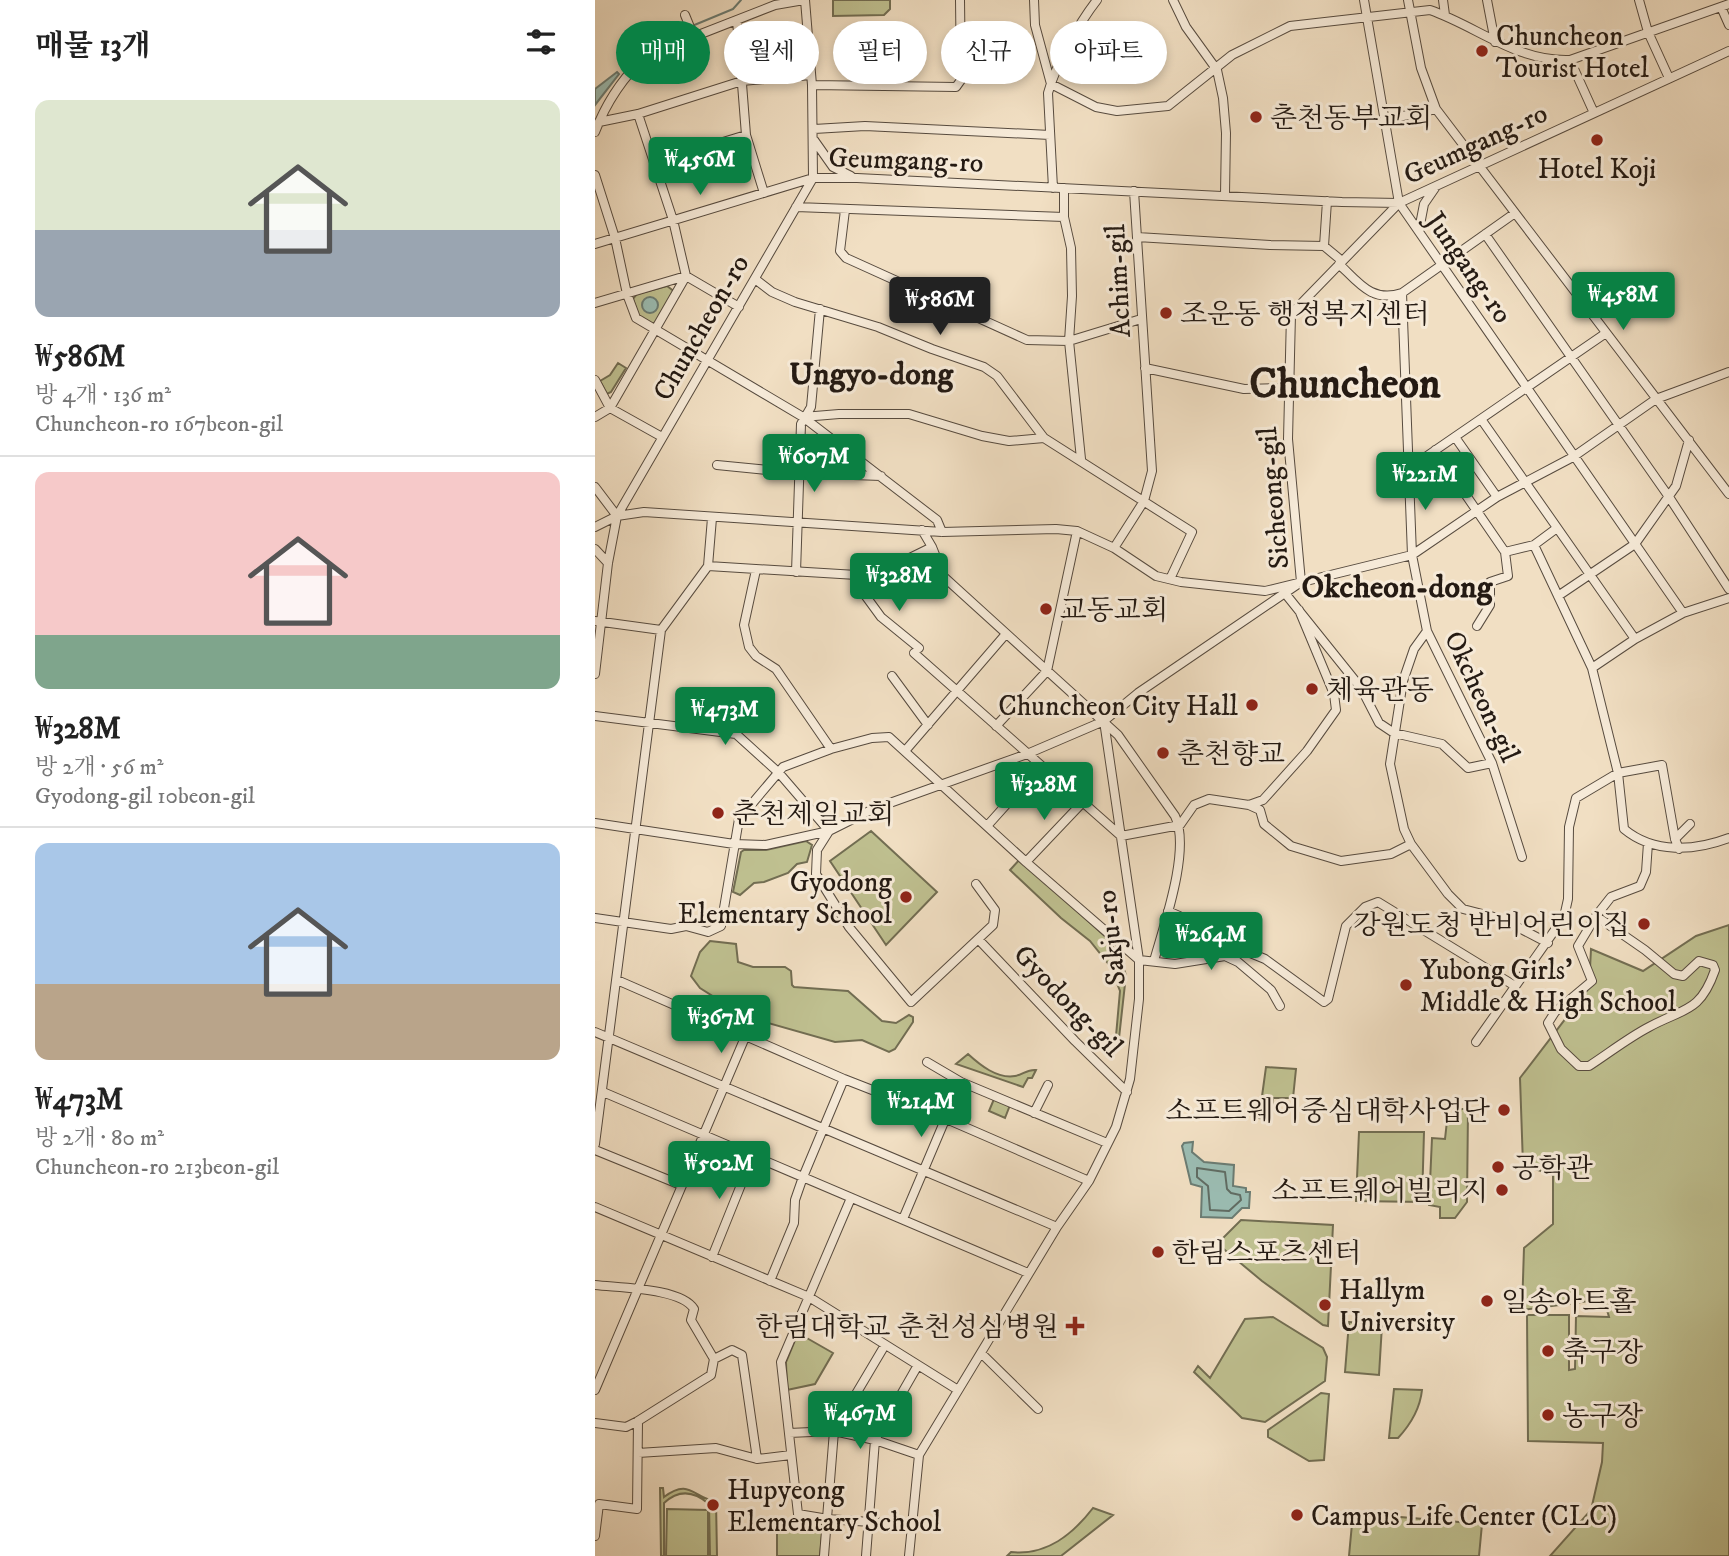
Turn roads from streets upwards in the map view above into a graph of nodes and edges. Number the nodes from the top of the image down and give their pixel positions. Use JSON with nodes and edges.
{"nodes":[{"id":1,"x":804,"y":0,"type":"edge"},
{"id":2,"x":960,"y":0,"type":"edge"},
{"id":3,"x":1034,"y":0,"type":"edge"},
{"id":4,"x":1097,"y":0,"type":"edge"},
{"id":5,"x":1173,"y":0,"type":"edge"},
{"id":6,"x":1364,"y":0,"type":"edge"},
{"id":7,"x":1408,"y":0,"type":"edge"},
{"id":8,"x":1443,"y":0,"type":"edge"},
{"id":9,"x":1487,"y":0,"type":"edge"},
{"id":10,"x":1639,"y":0,"type":"edge"},
{"id":11,"x":1725,"y":6,"type":"edge"},
{"id":12,"x":1410,"y":11,"type":"junction"},
{"id":13,"x":685,"y":15,"type":"dead end"},
{"id":14,"x":1445,"y":15,"type":"junction"},
{"id":15,"x":1367,"y":16,"type":"junction"},
{"id":16,"x":737,"y":20,"type":"joint"},
{"id":17,"x":687,"y":21,"type":"edge"},
{"id":18,"x":806,"y":21,"type":"edge"},
{"id":19,"x":1084,"y":21,"type":"edge"},
{"id":20,"x":1729,"y":25,"type":"edge"},
{"id":21,"x":710,"y":31,"type":"edge"},
{"id":22,"x":1649,"y":32,"type":"junction"},
{"id":23,"x":1495,"y":42,"type":"junction"},
{"id":24,"x":1729,"y":51,"type":"edge"},
{"id":25,"x":1570,"y":60,"type":"junction"},
{"id":26,"x":1217,"y":70,"type":"junction"},
{"id":27,"x":1669,"y":78,"type":"junction"},
{"id":28,"x":1050,"y":79,"type":"edge"},
{"id":29,"x":622,"y":84,"type":"edge"},
{"id":30,"x":733,"y":84,"type":"edge"},
{"id":31,"x":742,"y":84,"type":"edge"},
{"id":32,"x":1051,"y":84,"type":"edge"},
{"id":33,"x":1053,"y":84,"type":"edge"},
{"id":34,"x":812,"y":85,"type":"joint"},
{"id":35,"x":1436,"y":109,"type":"junction"},
{"id":36,"x":1594,"y":113,"type":"junction"},
{"id":37,"x":638,"y":114,"type":"junction"},
{"id":38,"x":1384,"y":120,"type":"junction"},
{"id":39,"x":599,"y":122,"type":"junction"},
{"id":40,"x":595,"y":132,"type":"edge"},
{"id":41,"x":813,"y":133,"type":"junction"},
{"id":42,"x":746,"y":135,"type":"junction"},
{"id":43,"x":1050,"y":135,"type":"junction"},
{"id":44,"x":654,"y":163,"type":"junction"},
{"id":45,"x":1480,"y":167,"type":"junction"},
{"id":46,"x":595,"y":175,"type":"edge"},
{"id":47,"x":813,"y":178,"type":"junction"},
{"id":48,"x":857,"y":178,"type":"junction"},
{"id":49,"x":1436,"y":186,"type":"junction"},
{"id":50,"x":1053,"y":188,"type":"junction"},
{"id":51,"x":1064,"y":188,"type":"junction"},
{"id":52,"x":1134,"y":191,"type":"junction"},
{"id":53,"x":764,"y":193,"type":"junction"},
{"id":54,"x":1225,"y":194,"type":"junction"},
{"id":55,"x":1327,"y":201,"type":"junction"},
{"id":56,"x":1399,"y":202,"type":"junction"},
{"id":57,"x":796,"y":207,"type":"junction"},
{"id":58,"x":845,"y":210,"type":"junction"},
{"id":59,"x":1515,"y":213,"type":"junction"},
{"id":60,"x":1064,"y":216,"type":"junction"},
{"id":61,"x":673,"y":220,"type":"junction"},
{"id":62,"x":1419,"y":233,"type":"junction"},
{"id":63,"x":1485,"y":234,"type":"junction"},
{"id":64,"x":1137,"y":237,"type":"junction"},
{"id":65,"x":615,"y":238,"type":"junction"},
{"id":66,"x":595,"y":244,"type":"edge"},
{"id":67,"x":1324,"y":246,"type":"junction"},
{"id":68,"x":1341,"y":262,"type":"junction"},
{"id":69,"x":1441,"y":264,"type":"junction"},
{"id":70,"x":686,"y":276,"type":"junction"},
{"id":71,"x":755,"y":279,"type":"junction"},
{"id":72,"x":1402,"y":293,"type":"junction"},
{"id":73,"x":627,"y":294,"type":"junction"},
{"id":74,"x":595,"y":303,"type":"edge"},
{"id":75,"x":739,"y":307,"type":"junction"},
{"id":76,"x":820,"y":309,"type":"junction"},
{"id":77,"x":1141,"y":319,"type":"junction"},
{"id":78,"x":655,"y":331,"type":"junction"},
{"id":79,"x":1606,"y":333,"type":"junction"},
{"id":80,"x":1069,"y":341,"type":"junction"},
{"id":81,"x":1571,"y":357,"type":"junction"},
{"id":82,"x":706,"y":360,"type":"junction"},
{"id":83,"x":1145,"y":368,"type":"junction"},
{"id":84,"x":1729,"y":372,"type":"edge"},
{"id":85,"x":595,"y":380,"type":"edge"},
{"id":86,"x":1288,"y":388,"type":"junction"},
{"id":87,"x":1526,"y":388,"type":"junction"},
{"id":88,"x":1656,"y":399,"type":"junction"},
{"id":89,"x":611,"y":408,"type":"junction"},
{"id":90,"x":595,"y":417,"type":"edge"},
{"id":91,"x":803,"y":417,"type":"junction"},
{"id":92,"x":1481,"y":419,"type":"junction"},
{"id":93,"x":1619,"y":425,"type":"junction"},
{"id":94,"x":663,"y":437,"type":"junction"},
{"id":95,"x":1455,"y":437,"type":"junction"},
{"id":96,"x":1044,"y":438,"type":"junction"},
{"id":97,"x":1689,"y":440,"type":"junction"},
{"id":98,"x":1435,"y":450,"type":"junction"},
{"id":99,"x":1573,"y":457,"type":"junction"},
{"id":100,"x":1081,"y":460,"type":"junction"},
{"id":101,"x":717,"y":465,"type":"dead end"},
{"id":102,"x":1408,"y":469,"type":"junction"},
{"id":103,"x":798,"y":473,"type":"junction"},
{"id":104,"x":881,"y":476,"type":"junction"},
{"id":105,"x":1525,"y":481,"type":"junction"},
{"id":106,"x":595,"y":486,"type":"edge"},
{"id":107,"x":1729,"y":494,"type":"edge"},
{"id":108,"x":1497,"y":497,"type":"junction"},
{"id":109,"x":1668,"y":497,"type":"junction"},
{"id":110,"x":1144,"y":501,"type":"junction"},
{"id":111,"x":1476,"y":511,"type":"junction"},
{"id":112,"x":617,"y":516,"type":"junction"},
{"id":113,"x":712,"y":518,"type":"junction"},
{"id":114,"x":798,"y":524,"type":"junction"},
{"id":115,"x":595,"y":527,"type":"edge"},
{"id":116,"x":1557,"y":528,"type":"junction"},
{"id":117,"x":922,"y":530,"type":"junction"},
{"id":118,"x":1077,"y":531,"type":"junction"},
{"id":119,"x":942,"y":532,"type":"junction"},
{"id":120,"x":1635,"y":544,"type":"junction"},
{"id":121,"x":1534,"y":545,"type":"junction"},
{"id":122,"x":932,"y":547,"type":"junction"},
{"id":123,"x":1114,"y":548,"type":"junction"},
{"id":124,"x":595,"y":549,"type":"edge"},
{"id":125,"x":1506,"y":552,"type":"junction"},
{"id":126,"x":1412,"y":555,"type":"junction"},
{"id":127,"x":608,"y":563,"type":"junction"},
{"id":128,"x":709,"y":566,"type":"junction"},
{"id":129,"x":756,"y":570,"type":"junction"},
{"id":130,"x":796,"y":572,"type":"junction"},
{"id":131,"x":1591,"y":573,"type":"junction"},
{"id":132,"x":873,"y":576,"type":"junction"},
{"id":133,"x":1171,"y":579,"type":"junction"},
{"id":134,"x":1301,"y":582,"type":"junction"},
{"id":135,"x":1729,"y":589,"type":"edge"},
{"id":136,"x":1284,"y":592,"type":"junction"},
{"id":137,"x":1558,"y":596,"type":"junction"},
{"id":138,"x":1729,"y":598,"type":"edge"},
{"id":139,"x":1299,"y":610,"type":"junction"},
{"id":140,"x":1683,"y":613,"type":"junction"},
{"id":141,"x":598,"y":622,"type":"edge"},
{"id":142,"x":1477,"y":626,"type":"dead end"},
{"id":143,"x":661,"y":630,"type":"junction"},
{"id":144,"x":1427,"y":631,"type":"junction"},
{"id":145,"x":1005,"y":635,"type":"junction"},
{"id":146,"x":1635,"y":639,"type":"junction"},
{"id":147,"x":1593,"y":668,"type":"junction"},
{"id":148,"x":1047,"y":671,"type":"junction"},
{"id":149,"x":595,"y":674,"type":"edge"},
{"id":150,"x":892,"y":676,"type":"dead end"},
{"id":151,"x":957,"y":691,"type":"junction"},
{"id":152,"x":595,"y":716,"type":"edge"},
{"id":153,"x":1104,"y":721,"type":"junction"},
{"id":154,"x":650,"y":723,"type":"junction"},
{"id":155,"x":928,"y":725,"type":"junction"},
{"id":156,"x":996,"y":726,"type":"junction"},
{"id":157,"x":1394,"y":733,"type":"junction"},
{"id":158,"x":831,"y":749,"type":"junction"},
{"id":159,"x":905,"y":751,"type":"junction"},
{"id":160,"x":1027,"y":754,"type":"junction"},
{"id":161,"x":1492,"y":763,"type":"junction"},
{"id":162,"x":1040,"y":766,"type":"junction"},
{"id":163,"x":779,"y":773,"type":"junction"},
{"id":164,"x":1618,"y":773,"type":"junction"},
{"id":165,"x":942,"y":784,"type":"junction"},
{"id":166,"x":1083,"y":802,"type":"junction"},
{"id":167,"x":1248,"y":805,"type":"junction"},
{"id":168,"x":595,"y":823,"type":"edge"},
{"id":169,"x":1690,"y":824,"type":"dead end"},
{"id":170,"x":1180,"y":825,"type":"junction"},
{"id":171,"x":987,"y":826,"type":"junction"},
{"id":172,"x":637,"y":829,"type":"junction"},
{"id":173,"x":829,"y":831,"type":"junction"},
{"id":174,"x":1121,"y":836,"type":"junction"},
{"id":175,"x":1729,"y":838,"type":"edge"},
{"id":176,"x":1675,"y":839,"type":"junction"},
{"id":177,"x":1648,"y":843,"type":"junction"},
{"id":178,"x":734,"y":844,"type":"junction"},
{"id":179,"x":1411,"y":844,"type":"junction"},
{"id":180,"x":1682,"y":849,"type":"junction"},
{"id":181,"x":1521,"y":857,"type":"dead end"},
{"id":182,"x":1026,"y":862,"type":"junction"},
{"id":183,"x":976,"y":884,"type":"dead end"},
{"id":184,"x":1168,"y":911,"type":"junction"},
{"id":185,"x":1595,"y":916,"type":"junction"},
{"id":186,"x":595,"y":918,"type":"edge"},
{"id":187,"x":625,"y":922,"type":"junction"},
{"id":188,"x":978,"y":939,"type":"junction"},
{"id":189,"x":1548,"y":943,"type":"junction"},
{"id":190,"x":1139,"y":960,"type":"junction"},
{"id":191,"x":1154,"y":961,"type":"junction"},
{"id":192,"x":617,"y":980,"type":"junction"},
{"id":193,"x":1515,"y":986,"type":"junction"},
{"id":194,"x":1280,"y":1006,"type":"dead end"},
{"id":195,"x":595,"y":1032,"type":"edge"},
{"id":196,"x":746,"y":1035,"type":"junction"},
{"id":197,"x":610,"y":1038,"type":"junction"},
{"id":198,"x":1476,"y":1042,"type":"dead end"},
{"id":199,"x":927,"y":1062,"type":"dead end"},
{"id":200,"x":844,"y":1079,"type":"junction"},
{"id":201,"x":961,"y":1082,"type":"junction"},
{"id":202,"x":1048,"y":1085,"type":"dead end"},
{"id":203,"x":723,"y":1086,"type":"junction"},
{"id":204,"x":603,"y":1092,"type":"junction"},
{"id":205,"x":1127,"y":1092,"type":"junction"},
{"id":206,"x":1034,"y":1113,"type":"junction"},
{"id":207,"x":944,"y":1118,"type":"junction"},
{"id":208,"x":823,"y":1128,"type":"junction"},
{"id":209,"x":702,"y":1134,"type":"junction"},
{"id":210,"x":1107,"y":1143,"type":"junction"},
{"id":211,"x":595,"y":1144,"type":"edge"},
{"id":212,"x":595,"y":1150,"type":"edge"},
{"id":213,"x":753,"y":1155,"type":"junction"},
{"id":214,"x":924,"y":1170,"type":"junction"},
{"id":215,"x":803,"y":1177,"type":"junction"},
{"id":216,"x":1089,"y":1181,"type":"junction"},
{"id":217,"x":681,"y":1185,"type":"junction"},
{"id":218,"x":851,"y":1198,"type":"junction"},
{"id":219,"x":595,"y":1207,"type":"edge"},
{"id":220,"x":903,"y":1219,"type":"junction"},
{"id":221,"x":1057,"y":1227,"type":"junction"},
{"id":222,"x":661,"y":1235,"type":"junction"},
{"id":223,"x":712,"y":1257,"type":"junction"},
{"id":224,"x":1028,"y":1273,"type":"junction"},
{"id":225,"x":770,"y":1281,"type":"junction"},
{"id":226,"x":595,"y":1285,"type":"edge"},
{"id":227,"x":637,"y":1290,"type":"junction"},
{"id":228,"x":809,"y":1297,"type":"junction"},
{"id":229,"x":885,"y":1345,"type":"junction"},
{"id":230,"x":981,"y":1353,"type":"junction"},
{"id":231,"x":715,"y":1359,"type":"junction"},
{"id":232,"x":918,"y":1365,"type":"junction"},
{"id":233,"x":595,"y":1390,"type":"edge"},
{"id":234,"x":958,"y":1390,"type":"junction"},
{"id":235,"x":1038,"y":1409,"type":"dead end"},
{"id":236,"x":638,"y":1421,"type":"junction"},
{"id":237,"x":595,"y":1423,"type":"edge"},
{"id":238,"x":834,"y":1431,"type":"junction"},
{"id":239,"x":789,"y":1433,"type":"junction"},
{"id":240,"x":875,"y":1440,"type":"junction"},
{"id":241,"x":638,"y":1453,"type":"junction"},
{"id":242,"x":791,"y":1455,"type":"junction"},
{"id":243,"x":919,"y":1455,"type":"junction"},
{"id":244,"x":757,"y":1459,"type":"junction"},
{"id":245,"x":828,"y":1519,"type":"junction"},
{"id":246,"x":869,"y":1522,"type":"junction"},
{"id":247,"x":912,"y":1525,"type":"junction"},
{"id":248,"x":595,"y":1536,"type":"edge"},
{"id":249,"x":824,"y":1556,"type":"edge"},
{"id":250,"x":866,"y":1556,"type":"edge"},
{"id":251,"x":909,"y":1556,"type":"edge"}],
"edges":[{"from":1,"to":16,"type":"street"},
{"from":1,"to":18,"type":"street"},
{"from":2,"to":34,"type":"street"},
{"from":3,"to":28,"type":"street"},
{"from":4,"to":19,"type":"street"},
{"from":5,"to":26,"type":"street"},
{"from":6,"to":15,"type":"street","name":"Jungang-ro"},
{"from":7,"to":12,"type":"street"},
{"from":8,"to":14,"type":"street"},
{"from":9,"to":23,"type":"street"},
{"from":10,"to":22,"type":"street"},
{"from":11,"to":20,"type":"street"},
{"from":11,"to":22,"type":"street"},
{"from":12,"to":14,"type":"street"},
{"from":12,"to":15,"type":"street"},
{"from":12,"to":35,"type":"street"},
{"from":13,"to":17,"type":"street"},
{"from":14,"to":23,"type":"street"},
{"from":15,"to":26,"type":"street"},
{"from":15,"to":38,"type":"street","name":"Jungang-ro"},
{"from":16,"to":21,"type":"street"},
{"from":22,"to":25,"type":"street"},
{"from":22,"to":27,"type":"street"},
{"from":23,"to":25,"type":"street"},
{"from":24,"to":27,"type":"street","name":"Geumgang-ro"},
{"from":25,"to":36,"type":"street"},
{"from":26,"to":33,"type":"street"},
{"from":26,"to":54,"type":"street"},
{"from":27,"to":36,"type":"street","name":"Geumgang-ro"},
{"from":29,"to":39,"type":"street"},
{"from":30,"to":37,"type":"street"},
{"from":31,"to":42,"type":"street"},
{"from":32,"to":43,"type":"street"},
{"from":34,"to":41,"type":"street"},
{"from":35,"to":38,"type":"street"},
{"from":35,"to":45,"type":"street"},
{"from":36,"to":45,"type":"street","name":"Geumgang-ro"},
{"from":37,"to":39,"type":"street"},
{"from":37,"to":44,"type":"street"},
{"from":38,"to":56,"type":"street","name":"Jungang-ro"},
{"from":39,"to":40,"type":"street"},
{"from":41,"to":43,"type":"street"},
{"from":41,"to":47,"type":"street"},
{"from":41,"to":48,"type":"street"},
{"from":42,"to":44,"type":"street"},
{"from":42,"to":53,"type":"street"},
{"from":43,"to":50,"type":"street"},
{"from":44,"to":61,"type":"street"},
{"from":45,"to":49,"type":"street","name":"Geumgang-ro"},
{"from":45,"to":59,"type":"street"},
{"from":46,"to":65,"type":"street"},
{"from":47,"to":48,"type":"street","name":"Geumgang-ro"},
{"from":47,"to":53,"type":"street","name":"Geumgang-ro"},
{"from":47,"to":57,"type":"street","name":"Chuncheon-ro"},
{"from":48,"to":50,"type":"street","name":"Geumgang-ro"},
{"from":49,"to":56,"type":"street","name":"Geumgang-ro"},
{"from":49,"to":62,"type":"street"},
{"from":50,"to":51,"type":"street","name":"Geumgang-ro"},
{"from":51,"to":52,"type":"street","name":"Geumgang-ro"},
{"from":51,"to":60,"type":"street"},
{"from":52,"to":54,"type":"street","name":"Geumgang-ro"},
{"from":52,"to":64,"type":"street","name":"Achim-gil"},
{"from":53,"to":61,"type":"street","name":"Geumgang-ro"},
{"from":54,"to":55,"type":"street","name":"Geumgang-ro"},
{"from":55,"to":56,"type":"street","name":"Geumgang-ro"},
{"from":55,"to":67,"type":"street"},
{"from":56,"to":62,"type":"street","name":"Jungang-ro"},
{"from":56,"to":68,"type":"street","name":"Sicheong-gil"},
{"from":57,"to":58,"type":"street"},
{"from":57,"to":71,"type":"street","name":"Chuncheon-ro"},
{"from":58,"to":60,"type":"street"},
{"from":58,"to":80,"type":"street"},
{"from":59,"to":63,"type":"street"},
{"from":59,"to":79,"type":"street"},
{"from":60,"to":80,"type":"street"},
{"from":61,"to":65,"type":"street","name":"Geumgang-ro"},
{"from":61,"to":70,"type":"street"},
{"from":62,"to":69,"type":"street","name":"Jungang-ro"},
{"from":63,"to":69,"type":"street"},
{"from":63,"to":81,"type":"street"},
{"from":64,"to":67,"type":"street"},
{"from":64,"to":77,"type":"street","name":"Achim-gil"},
{"from":65,"to":66,"type":"street","name":"Geumgang-ro"},
{"from":65,"to":73,"type":"street"},
{"from":67,"to":68,"type":"street"},
{"from":68,"to":72,"type":"street"},
{"from":68,"to":86,"type":"street","name":"Sicheong-gil"},
{"from":69,"to":72,"type":"street"},
{"from":69,"to":87,"type":"street","name":"Jungang-ro"},
{"from":70,"to":73,"type":"street"},
{"from":70,"to":75,"type":"street"},
{"from":70,"to":78,"type":"street"},
{"from":71,"to":75,"type":"street","name":"Chuncheon-ro"},
{"from":71,"to":76,"type":"street"},
{"from":72,"to":102,"type":"street","name":"Okcheon-gil"},
{"from":73,"to":74,"type":"street"},
{"from":73,"to":78,"type":"street"},
{"from":75,"to":82,"type":"street","name":"Chuncheon-ro"},
{"from":76,"to":91,"type":"street"},
{"from":76,"to":96,"type":"street"},
{"from":77,"to":80,"type":"street"},
{"from":77,"to":83,"type":"street","name":"Achim-gil"},
{"from":78,"to":82,"type":"street"},
{"from":78,"to":89,"type":"street"},
{"from":79,"to":81,"type":"street"},
{"from":79,"to":88,"type":"street"},
{"from":80,"to":100,"type":"street"},
{"from":81,"to":87,"type":"street"},
{"from":81,"to":93,"type":"street"},
{"from":82,"to":91,"type":"street"},
{"from":82,"to":94,"type":"street","name":"Chuncheon-ro"},
{"from":83,"to":86,"type":"street","name":"Achim-gil"},
{"from":83,"to":110,"type":"street","name":"Achim-gil"},
{"from":84,"to":88,"type":"street"},
{"from":85,"to":89,"type":"street"},
{"from":86,"to":134,"type":"street","name":"Sicheong-gil"},
{"from":87,"to":92,"type":"street"},
{"from":87,"to":99,"type":"street","name":"Jungang-ro"},
{"from":88,"to":93,"type":"street"},
{"from":88,"to":97,"type":"street"},
{"from":89,"to":90,"type":"street"},
{"from":89,"to":94,"type":"street"},
{"from":91,"to":96,"type":"street"},
{"from":91,"to":103,"type":"street"},
{"from":91,"to":104,"type":"street"},
{"from":92,"to":95,"type":"street"},
{"from":92,"to":105,"type":"street"},
{"from":93,"to":99,"type":"street"},
{"from":93,"to":109,"type":"street"},
{"from":94,"to":112,"type":"street","name":"Chuncheon-ro"},
{"from":95,"to":98,"type":"street"},
{"from":95,"to":108,"type":"street"},
{"from":96,"to":100,"type":"street"},
{"from":97,"to":107,"type":"street"},
{"from":97,"to":109,"type":"street"},
{"from":98,"to":102,"type":"street"},
{"from":98,"to":111,"type":"street"},
{"from":99,"to":105,"type":"street"},
{"from":99,"to":120,"type":"street","name":"Jungang-ro"},
{"from":100,"to":110,"type":"street"},
{"from":101,"to":103,"type":"street"},
{"from":102,"to":126,"type":"street","name":"Okcheon-gil"},
{"from":103,"to":104,"type":"street"},
{"from":103,"to":114,"type":"street"},
{"from":104,"to":119,"type":"street"},
{"from":105,"to":108,"type":"street"},
{"from":105,"to":116,"type":"street"},
{"from":106,"to":112,"type":"street"},
{"from":108,"to":111,"type":"street"},
{"from":109,"to":120,"type":"street"},
{"from":109,"to":135,"type":"street"},
{"from":110,"to":123,"type":"street","name":"Achim-gil"},
{"from":110,"to":133,"type":"street"},
{"from":111,"to":125,"type":"street"},
{"from":111,"to":126,"type":"street"},
{"from":112,"to":113,"type":"street"},
{"from":112,"to":115,"type":"street"},
{"from":112,"to":127,"type":"street","name":"Chuncheon-ro"},
{"from":113,"to":114,"type":"street"},
{"from":113,"to":128,"type":"street"},
{"from":114,"to":117,"type":"street"},
{"from":114,"to":130,"type":"street"},
{"from":116,"to":121,"type":"street"},
{"from":116,"to":131,"type":"street"},
{"from":117,"to":119,"type":"street"},
{"from":117,"to":122,"type":"street"},
{"from":118,"to":119,"type":"street"},
{"from":118,"to":123,"type":"street"},
{"from":118,"to":148,"type":"street"},
{"from":120,"to":131,"type":"street"},
{"from":120,"to":140,"type":"street","name":"Jungang-ro"},
{"from":121,"to":125,"type":"street"},
{"from":121,"to":137,"type":"street"},
{"from":122,"to":132,"type":"street"},
{"from":122,"to":145,"type":"street"},
{"from":123,"to":133,"type":"street"},
{"from":124,"to":127,"type":"street"},
{"from":125,"to":142,"type":"street"},
{"from":126,"to":134,"type":"street"},
{"from":126,"to":144,"type":"street","name":"Okcheon-gil"},
{"from":127,"to":141,"type":"street","name":"Chuncheon-ro"},
{"from":128,"to":129,"type":"street"},
{"from":128,"to":143,"type":"street"},
{"from":129,"to":130,"type":"street"},
{"from":129,"to":158,"type":"street"},
{"from":130,"to":132,"type":"street"},
{"from":131,"to":137,"type":"street"},
{"from":131,"to":146,"type":"street"},
{"from":132,"to":151,"type":"street"},
{"from":133,"to":134,"type":"street"},
{"from":134,"to":136,"type":"street"},
{"from":136,"to":139,"type":"street"},
{"from":136,"to":153,"type":"street"},
{"from":137,"to":147,"type":"street"},
{"from":138,"to":140,"type":"street"},
{"from":139,"to":157,"type":"street"},
{"from":139,"to":167,"type":"street"},
{"from":140,"to":146,"type":"street"},
{"from":141,"to":143,"type":"street"},
{"from":141,"to":149,"type":"street","name":"Chuncheon-ro"},
{"from":143,"to":154,"type":"street"},
{"from":144,"to":157,"type":"street"},
{"from":144,"to":161,"type":"street","name":"Okcheon-gil"},
{"from":145,"to":148,"type":"street"},
{"from":145,"to":151,"type":"street"},
{"from":146,"to":147,"type":"street"},
{"from":147,"to":164,"type":"street"},
{"from":148,"to":153,"type":"street"},
{"from":148,"to":156,"type":"street"},
{"from":150,"to":155,"type":"street"},
{"from":151,"to":155,"type":"street"},
{"from":151,"to":156,"type":"street"},
{"from":152,"to":154,"type":"street"},
{"from":153,"to":160,"type":"street"},
{"from":153,"to":170,"type":"street"},
{"from":153,"to":174,"type":"street","name":"Sakju-ro"},
{"from":154,"to":163,"type":"street"},
{"from":154,"to":172,"type":"street"},
{"from":155,"to":159,"type":"street"},
{"from":156,"to":160,"type":"street"},
{"from":157,"to":161,"type":"street"},
{"from":157,"to":179,"type":"street"},
{"from":158,"to":159,"type":"street"},
{"from":158,"to":163,"type":"street"},
{"from":159,"to":165,"type":"street"},
{"from":160,"to":162,"type":"street"},
{"from":160,"to":165,"type":"street"},
{"from":161,"to":181,"type":"street","name":"Okcheon-gil"},
{"from":162,"to":166,"type":"street"},
{"from":162,"to":171,"type":"street"},
{"from":163,"to":173,"type":"street"},
{"from":163,"to":178,"type":"street"},
{"from":164,"to":176,"type":"street"},
{"from":164,"to":177,"type":"street"},
{"from":164,"to":189,"type":"street"},
{"from":165,"to":171,"type":"street"},
{"from":165,"to":173,"type":"street"},
{"from":166,"to":174,"type":"street"},
{"from":166,"to":182,"type":"street"},
{"from":167,"to":170,"type":"street"},
{"from":167,"to":179,"type":"street"},
{"from":168,"to":172,"type":"street"},
{"from":169,"to":176,"type":"street"},
{"from":170,"to":174,"type":"street"},
{"from":170,"to":184,"type":"street"},
{"from":171,"to":182,"type":"street"},
{"from":172,"to":178,"type":"street"},
{"from":172,"to":187,"type":"street"},
{"from":173,"to":178,"type":"street"},
{"from":173,"to":188,"type":"street","name":"Gyodong-gil"},
{"from":174,"to":190,"type":"street","name":"Sakju-ro"},
{"from":175,"to":180,"type":"street"},
{"from":176,"to":180,"type":"street"},
{"from":177,"to":180,"type":"street"},
{"from":177,"to":185,"type":"street"},
{"from":178,"to":187,"type":"street"},
{"from":179,"to":189,"type":"street"},
{"from":182,"to":190,"type":"street"},
{"from":183,"to":188,"type":"street","name":"Gyodong-gil"},
{"from":184,"to":191,"type":"street"},
{"from":184,"to":193,"type":"street"},
{"from":185,"to":185,"type":"street"},
{"from":186,"to":187,"type":"street"},
{"from":187,"to":192,"type":"street"},
{"from":188,"to":205,"type":"street","name":"Gyodong-gil"},
{"from":189,"to":193,"type":"street"},
{"from":190,"to":191,"type":"street"},
{"from":190,"to":205,"type":"street","name":"Sakju-ro"},
{"from":191,"to":194,"type":"street"},
{"from":192,"to":196,"type":"street"},
{"from":192,"to":197,"type":"street"},
{"from":193,"to":198,"type":"street"},
{"from":195,"to":197,"type":"street"},
{"from":196,"to":200,"type":"street"},
{"from":196,"to":203,"type":"street"},
{"from":197,"to":203,"type":"street"},
{"from":197,"to":204,"type":"street"},
{"from":199,"to":201,"type":"street"},
{"from":200,"to":207,"type":"street"},
{"from":200,"to":208,"type":"street"},
{"from":201,"to":206,"type":"street"},
{"from":201,"to":207,"type":"street"},
{"from":202,"to":206,"type":"street"},
{"from":203,"to":208,"type":"street"},
{"from":203,"to":209,"type":"street"},
{"from":204,"to":209,"type":"street"},
{"from":204,"to":211,"type":"street"},
{"from":205,"to":210,"type":"street","name":"Sakju-ro"},
{"from":206,"to":210,"type":"street"},
{"from":207,"to":214,"type":"street"},
{"from":207,"to":216,"type":"street"},
{"from":208,"to":214,"type":"street"},
{"from":208,"to":215,"type":"street"},
{"from":209,"to":213,"type":"street"},
{"from":209,"to":217,"type":"street"},
{"from":210,"to":216,"type":"street","name":"Sakju-ro"},
{"from":212,"to":217,"type":"street"},
{"from":213,"to":215,"type":"street"},
{"from":213,"to":223,"type":"street"},
{"from":214,"to":220,"type":"street"},
{"from":214,"to":221,"type":"street"},
{"from":215,"to":218,"type":"street"},
{"from":215,"to":225,"type":"street"},
{"from":216,"to":221,"type":"street","name":"Sakju-ro"},
{"from":217,"to":222,"type":"street"},
{"from":218,"to":220,"type":"street"},
{"from":218,"to":228,"type":"street"},
{"from":219,"to":222,"type":"street"},
{"from":220,"to":224,"type":"street"},
{"from":221,"to":224,"type":"street","name":"Sakju-ro"},
{"from":222,"to":223,"type":"street"},
{"from":222,"to":227,"type":"street"},
{"from":223,"to":225,"type":"street"},
{"from":224,"to":230,"type":"street","name":"Sakju-ro"},
{"from":225,"to":228,"type":"street"},
{"from":226,"to":227,"type":"street"},
{"from":227,"to":231,"type":"street"},
{"from":227,"to":233,"type":"street"},
{"from":228,"to":229,"type":"street"},
{"from":228,"to":239,"type":"street"},
{"from":229,"to":232,"type":"street"},
{"from":229,"to":238,"type":"street"},
{"from":230,"to":234,"type":"street","name":"Sakju-ro"},
{"from":230,"to":235,"type":"street"},
{"from":231,"to":236,"type":"street"},
{"from":231,"to":244,"type":"street"},
{"from":232,"to":234,"type":"street"},
{"from":232,"to":240,"type":"street"},
{"from":234,"to":243,"type":"street","name":"Sakju-ro"},
{"from":236,"to":237,"type":"street"},
{"from":236,"to":241,"type":"street"},
{"from":238,"to":239,"type":"street"},
{"from":238,"to":240,"type":"street"},
{"from":238,"to":245,"type":"street"},
{"from":239,"to":242,"type":"street"},
{"from":240,"to":243,"type":"street"},
{"from":240,"to":246,"type":"street"},
{"from":241,"to":244,"type":"street"},
{"from":241,"to":248,"type":"street"},
{"from":242,"to":244,"type":"street"},
{"from":242,"to":245,"type":"street"},
{"from":243,"to":247,"type":"street","name":"Sakju-ro"},
{"from":245,"to":246,"type":"street"},
{"from":245,"to":249,"type":"street"},
{"from":246,"to":247,"type":"street"},
{"from":246,"to":250,"type":"street"},
{"from":247,"to":251,"type":"street","name":"Sakju-ro"}]}
